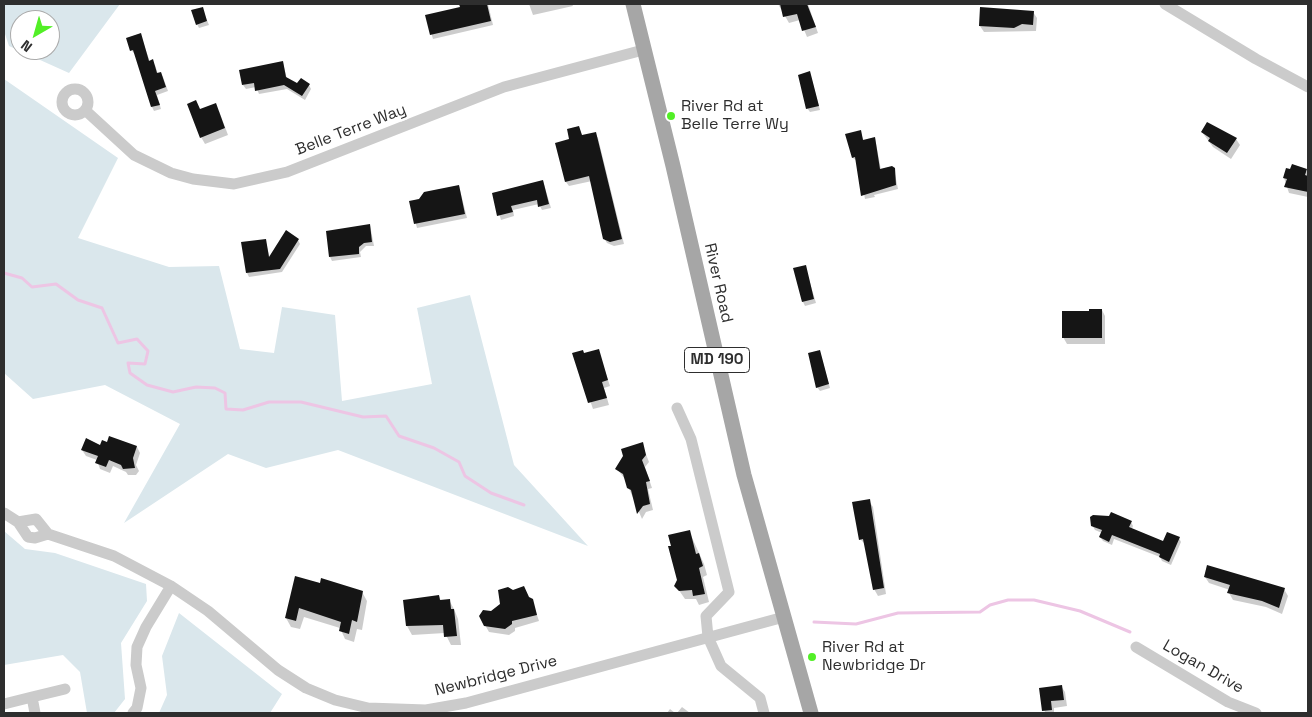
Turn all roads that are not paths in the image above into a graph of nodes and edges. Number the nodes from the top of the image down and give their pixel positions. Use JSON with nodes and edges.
{"nodes":[{"id":1,"x":633,"y":4,"type":"edge"},
{"id":2,"x":1165,"y":4,"type":"edge"},
{"id":3,"x":643,"y":50,"type":"junction"},
{"id":4,"x":1308,"y":87,"type":"edge"},
{"id":5,"x":85,"y":110,"type":"dead end"},
{"id":6,"x":677,"y":408,"type":"dead end"},
{"id":7,"x":4,"y":513,"type":"edge"},
{"id":8,"x":18,"y":522,"type":"junction"},
{"id":9,"x":48,"y":534,"type":"junction"},
{"id":10,"x":171,"y":586,"type":"junction"},
{"id":11,"x":784,"y":617,"type":"junction"},
{"id":12,"x":708,"y":637,"type":"junction"},
{"id":13,"x":1136,"y":647,"type":"dead end"},
{"id":14,"x":65,"y":689,"type":"dead end"},
{"id":15,"x":32,"y":697,"type":"junction"},
{"id":16,"x":4,"y":704,"type":"edge"},
{"id":17,"x":468,"y":708,"type":"edge"},
{"id":18,"x":35,"y":713,"type":"edge"},
{"id":19,"x":133,"y":713,"type":"edge"},
{"id":20,"x":764,"y":713,"type":"edge"},
{"id":21,"x":811,"y":713,"type":"edge"},
{"id":22,"x":1256,"y":713,"type":"edge"}],
"edges":[{"from":1,"to":3,"type":"main road","name":"River Road","number":"MD 190"},
{"from":2,"to":4,"type":"street"},
{"from":3,"to":5,"type":"street","name":"Belle Terre Way"},
{"from":3,"to":11,"type":"main road","name":"River Road","number":"MD 190"},
{"from":6,"to":12,"type":"street"},
{"from":7,"to":8,"type":"street","name":"Newbridge Drive"},
{"from":8,"to":9,"type":"street","name":"Newbridge Drive"},
{"from":8,"to":9,"type":"street","name":"Newbridge Drive"},
{"from":9,"to":10,"type":"street","name":"Newbridge Drive"},
{"from":10,"to":17,"type":"street","name":"Newbridge Drive"},
{"from":10,"to":19,"type":"street"},
{"from":11,"to":12,"type":"street","name":"Newbridge Drive"},
{"from":11,"to":21,"type":"main road","name":"River Road","number":"MD 190"},
{"from":12,"to":17,"type":"street","name":"Newbridge Drive"},
{"from":12,"to":20,"type":"street"},
{"from":13,"to":22,"type":"street","name":"Logan Drive"},
{"from":14,"to":15,"type":"street"},
{"from":15,"to":16,"type":"street"},
{"from":15,"to":18,"type":"street"}]}
